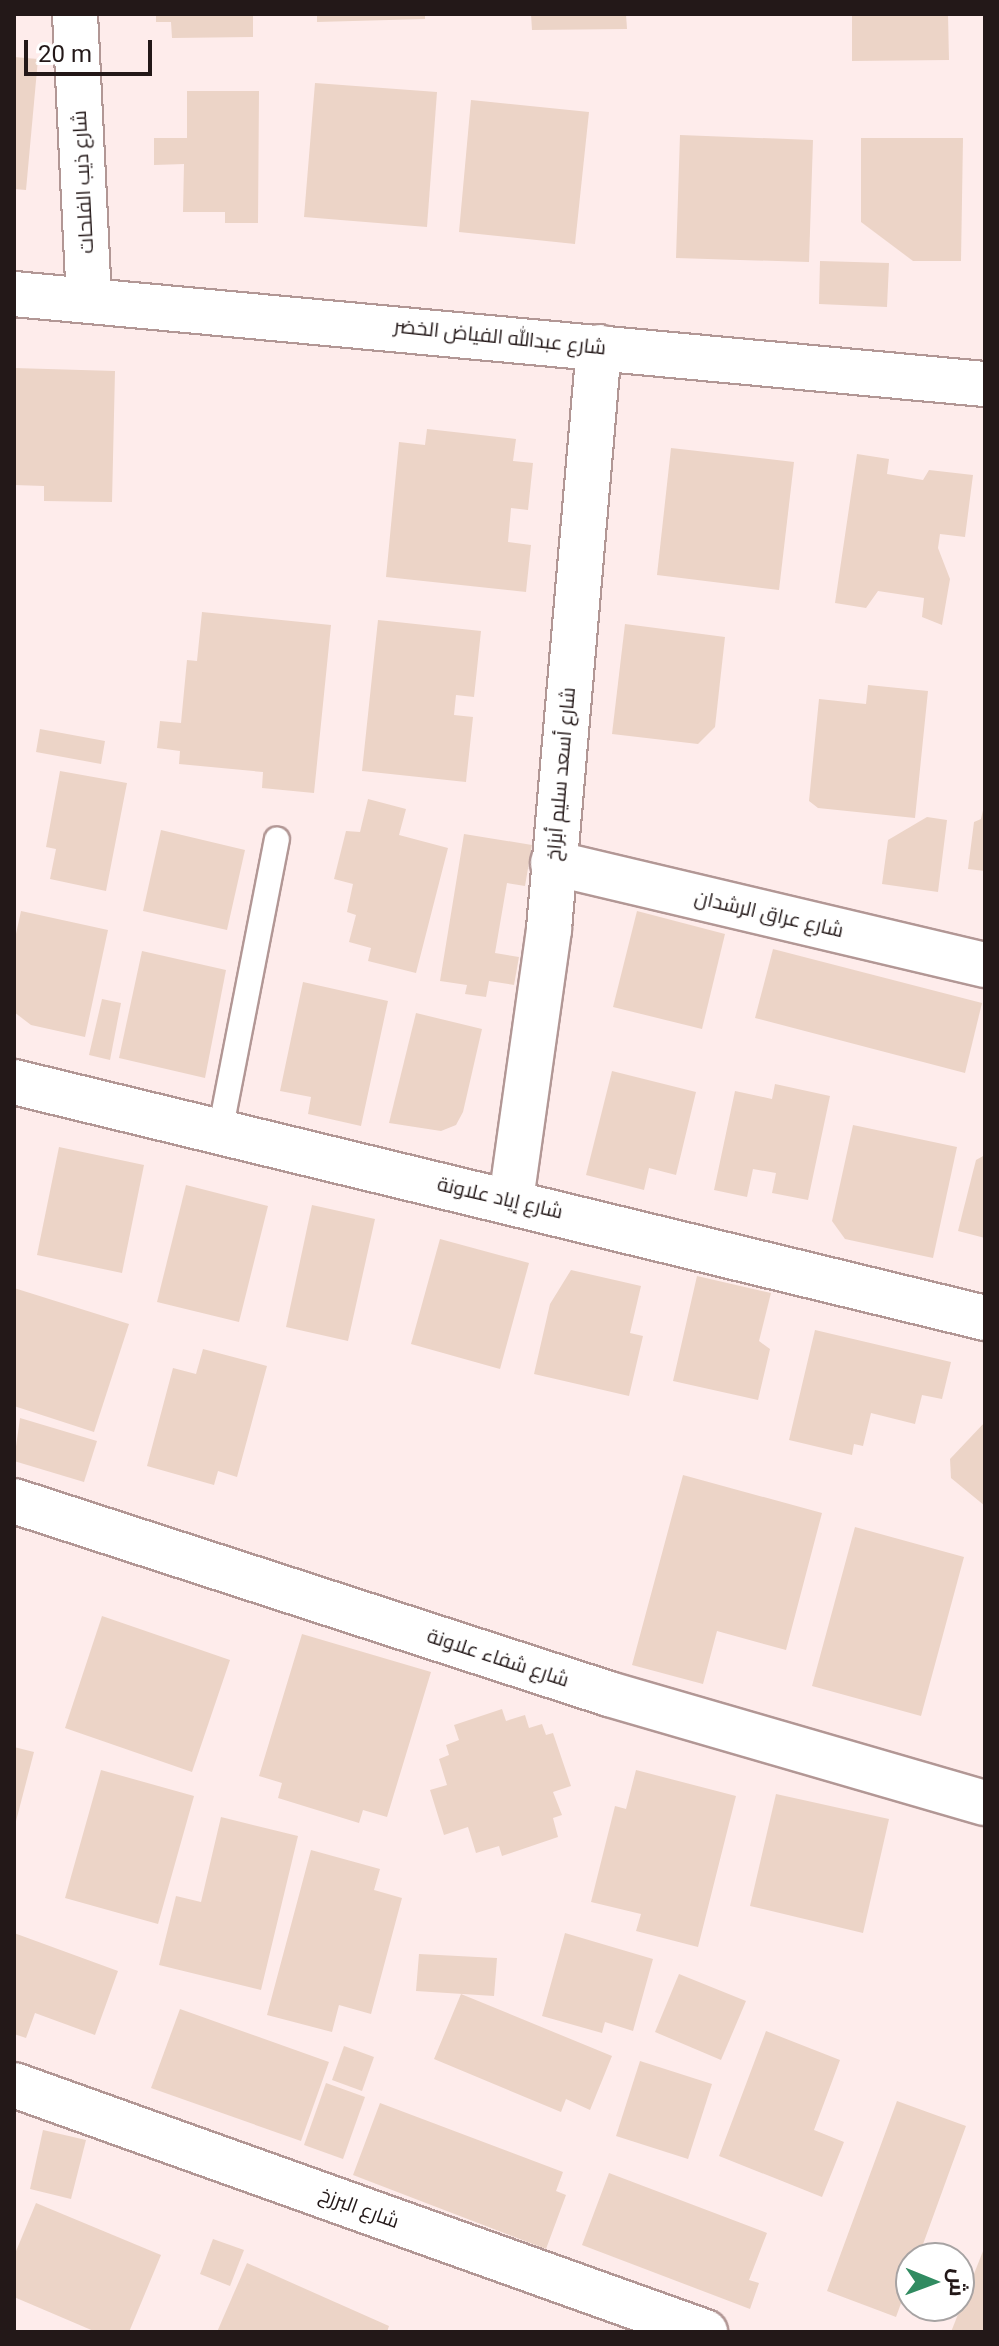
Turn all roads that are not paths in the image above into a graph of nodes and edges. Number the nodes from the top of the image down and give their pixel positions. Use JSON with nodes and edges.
{"nodes":[{"id":1,"x":75,"y":14,"type":"edge"},
{"id":2,"x":14,"y":294,"type":"edge"},
{"id":3,"x":89,"y":301,"type":"junction"},
{"id":4,"x":599,"y":347,"type":"junction"},
{"id":5,"x":985,"y":384,"type":"edge"},
{"id":6,"x":277,"y":840,"type":"dead end"},
{"id":7,"x":553,"y":863,"type":"junction"},
{"id":8,"x":985,"y":965,"type":"edge"},
{"id":9,"x":14,"y":1082,"type":"edge"},
{"id":10,"x":220,"y":1132,"type":"junction"},
{"id":11,"x":511,"y":1200,"type":"junction"},
{"id":12,"x":985,"y":1318,"type":"edge"},
{"id":13,"x":14,"y":1501,"type":"edge"},
{"id":14,"x":985,"y":1803,"type":"edge"},
{"id":15,"x":14,"y":2085,"type":"edge"},
{"id":16,"x":705,"y":2332,"type":"edge"}],
"edges":[{"from":1,"to":3,"type":"street","name":"شارع ذيب الفلحات"},
{"from":2,"to":3,"type":"street","name":"شارع عبدالله الفياض الخضر"},
{"from":3,"to":4,"type":"street","name":"شارع عبدالله الفياض الخضر"},
{"from":4,"to":5,"type":"street","name":"شارع عبدالله الفياض الخضر"},
{"from":4,"to":7,"type":"street","name":"شارع أسعد سليم أبزاخ"},
{"from":6,"to":10,"type":"lane"},
{"from":7,"to":8,"type":"street","name":"شارع عراق الرشدان"},
{"from":7,"to":11,"type":"street","name":"شارع أسعد سليم أبزاخ"},
{"from":9,"to":10,"type":"street","name":"شارع إياد علاونة"},
{"from":10,"to":11,"type":"street","name":"شارع إياد علاونة"},
{"from":11,"to":12,"type":"street","name":"شارع إياد علاونة"},
{"from":13,"to":14,"type":"street","name":"شارع شفاء علاونة"},
{"from":15,"to":16,"type":"street","name":"شارع البرزخ"}]}
